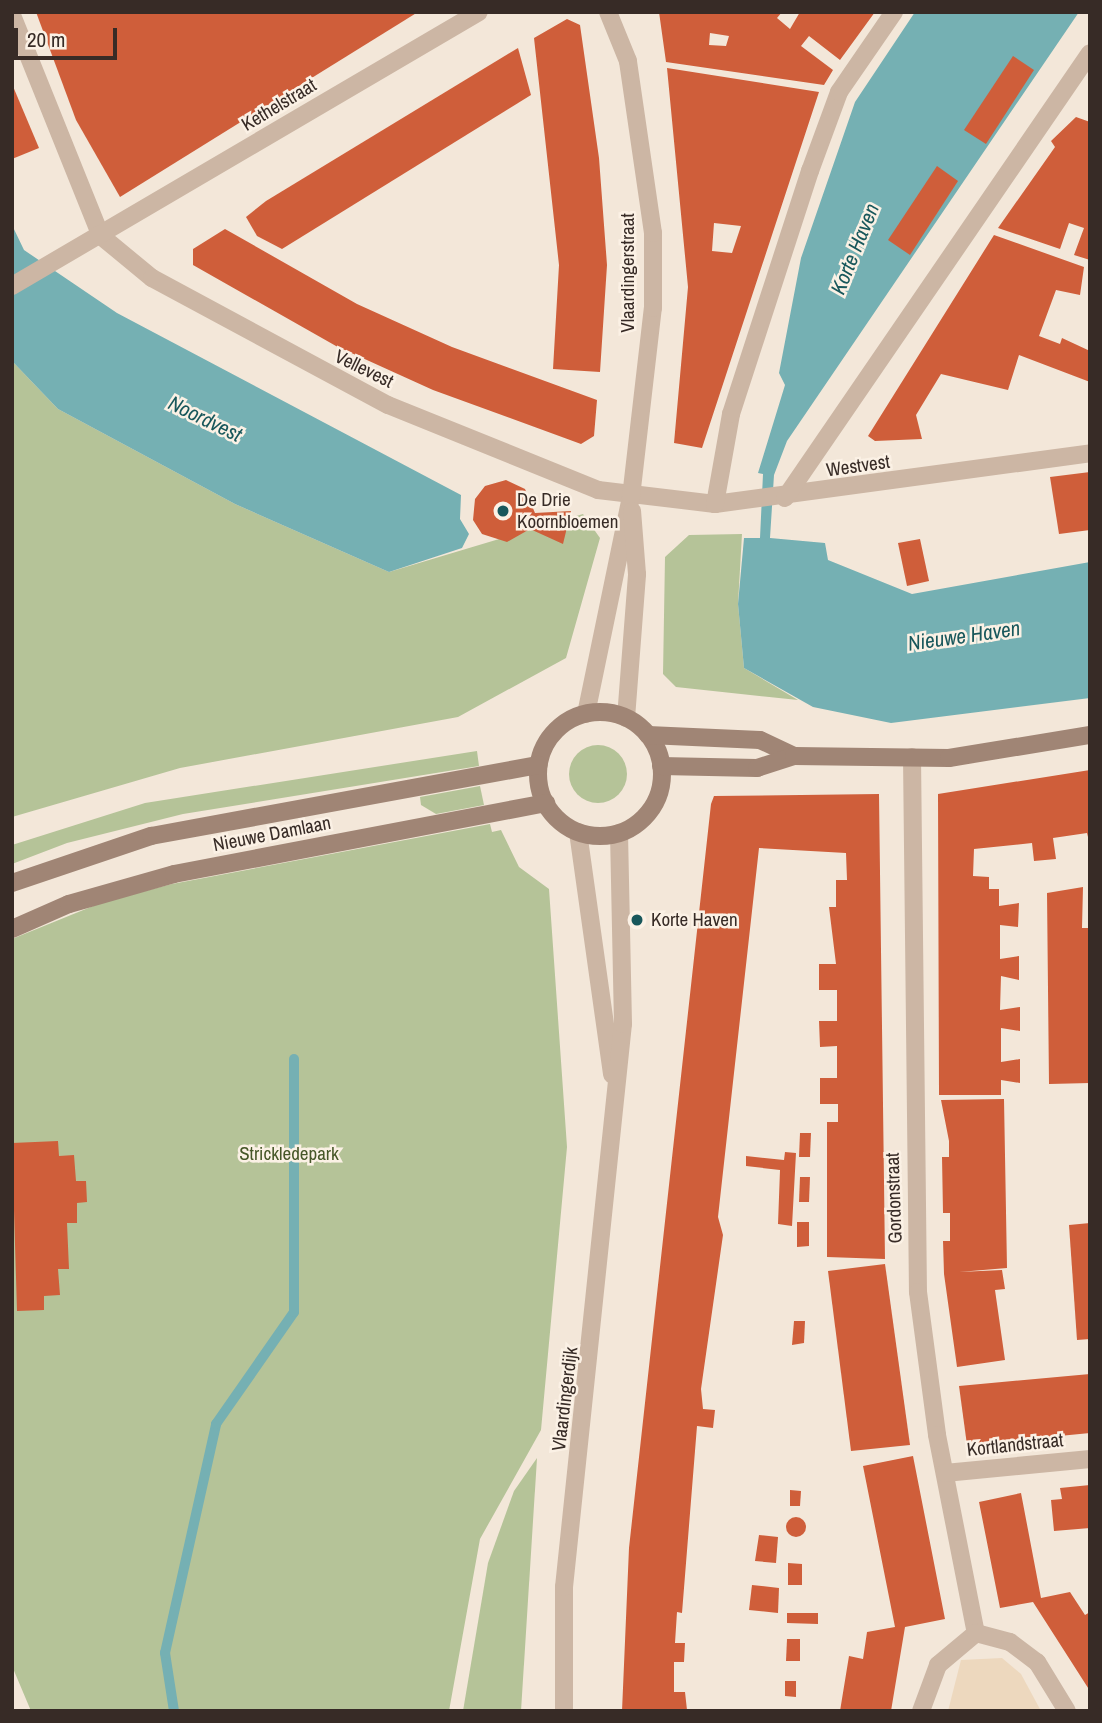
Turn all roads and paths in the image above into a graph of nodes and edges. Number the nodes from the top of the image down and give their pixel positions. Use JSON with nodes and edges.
{"nodes":[{"id":1,"x":479,"y":12,"type":"edge"},
{"id":2,"x":608,"y":12,"type":"edge"},
{"id":3,"x":894,"y":12,"type":"edge"},
{"id":4,"x":12,"y":15,"type":"edge"},
{"id":5,"x":1090,"y":53,"type":"edge"},
{"id":6,"x":101,"y":236,"type":"junction"},
{"id":7,"x":12,"y":286,"type":"edge"},
{"id":8,"x":1090,"y":453,"type":"edge"},
{"id":9,"x":631,"y":497,"type":"junction"},
{"id":10,"x":785,"y":498,"type":"junction"},
{"id":11,"x":715,"y":504,"type":"junction"},
{"id":12,"x":586,"y":714,"type":"junction"},
{"id":13,"x":626,"y":718,"type":"junction"},
{"id":14,"x":648,"y":735,"type":"junction"},
{"id":15,"x":1090,"y":735,"type":"edge"},
{"id":16,"x":794,"y":756,"type":"junction"},
{"id":17,"x":912,"y":757,"type":"junction"},
{"id":18,"x":539,"y":765,"type":"junction"},
{"id":19,"x":661,"y":766,"type":"junction"},
{"id":20,"x":546,"y":803,"type":"junction"},
{"id":21,"x":578,"y":832,"type":"junction"},
{"id":22,"x":620,"y":833,"type":"junction"},
{"id":23,"x":12,"y":883,"type":"edge"},
{"id":24,"x":12,"y":929,"type":"edge"},
{"id":25,"x":615,"y":1092,"type":"junction"},
{"id":26,"x":1090,"y":1459,"type":"edge"},
{"id":27,"x":945,"y":1474,"type":"junction"},
{"id":28,"x":976,"y":1633,"type":"junction"},
{"id":29,"x":564,"y":1711,"type":"edge"},
{"id":30,"x":921,"y":1711,"type":"edge"},
{"id":31,"x":1067,"y":1711,"type":"edge"}],
"edges":[{"from":1,"to":6,"type":"street","name":"Kethelstraat"},
{"from":2,"to":9,"type":"street","name":"Vlaardingerstraat"},
{"from":3,"to":11,"type":"street"},
{"from":4,"to":6,"type":"street"},
{"from":5,"to":10,"type":"street"},
{"from":6,"to":7,"type":"street","name":"Kethelstraat"},
{"from":6,"to":9,"type":"street","name":"Vellevest"},
{"from":8,"to":10,"type":"street","name":"Westvest"},
{"from":9,"to":11,"type":"street","name":"Westvest"},
{"from":9,"to":12,"type":"street","name":"Vlaardingerstraat"},
{"from":9,"to":13,"type":"street","name":"Vlaardingerstraat"},
{"from":10,"to":11,"type":"street","name":"Westvest"},
{"from":12,"to":13,"type":"street"},
{"from":12,"to":18,"type":"street"},
{"from":13,"to":14,"type":"street"},
{"from":14,"to":16,"type":"street"},
{"from":14,"to":19,"type":"street"},
{"from":15,"to":17,"type":"street"},
{"from":16,"to":17,"type":"street"},
{"from":16,"to":19,"type":"street"},
{"from":17,"to":27,"type":"street","name":"Gordonstraat"},
{"from":18,"to":20,"type":"street"},
{"from":18,"to":23,"type":"street","name":"Nieuwe Damlaan"},
{"from":19,"to":22,"type":"street"},
{"from":20,"to":21,"type":"street"},
{"from":20,"to":24,"type":"street","name":"Nieuwe Damlaan"},
{"from":21,"to":22,"type":"street"},
{"from":21,"to":25,"type":"street","name":"Vlaardingerdijk"},
{"from":22,"to":25,"type":"street","name":"Vlaardingerdijk"},
{"from":25,"to":29,"type":"street","name":"Vlaardingerdijk"},
{"from":26,"to":27,"type":"street","name":"Kortlandstraat"},
{"from":27,"to":28,"type":"street","name":"Gordonstraat"},
{"from":28,"to":30,"type":"street"},
{"from":28,"to":31,"type":"street"}]}
